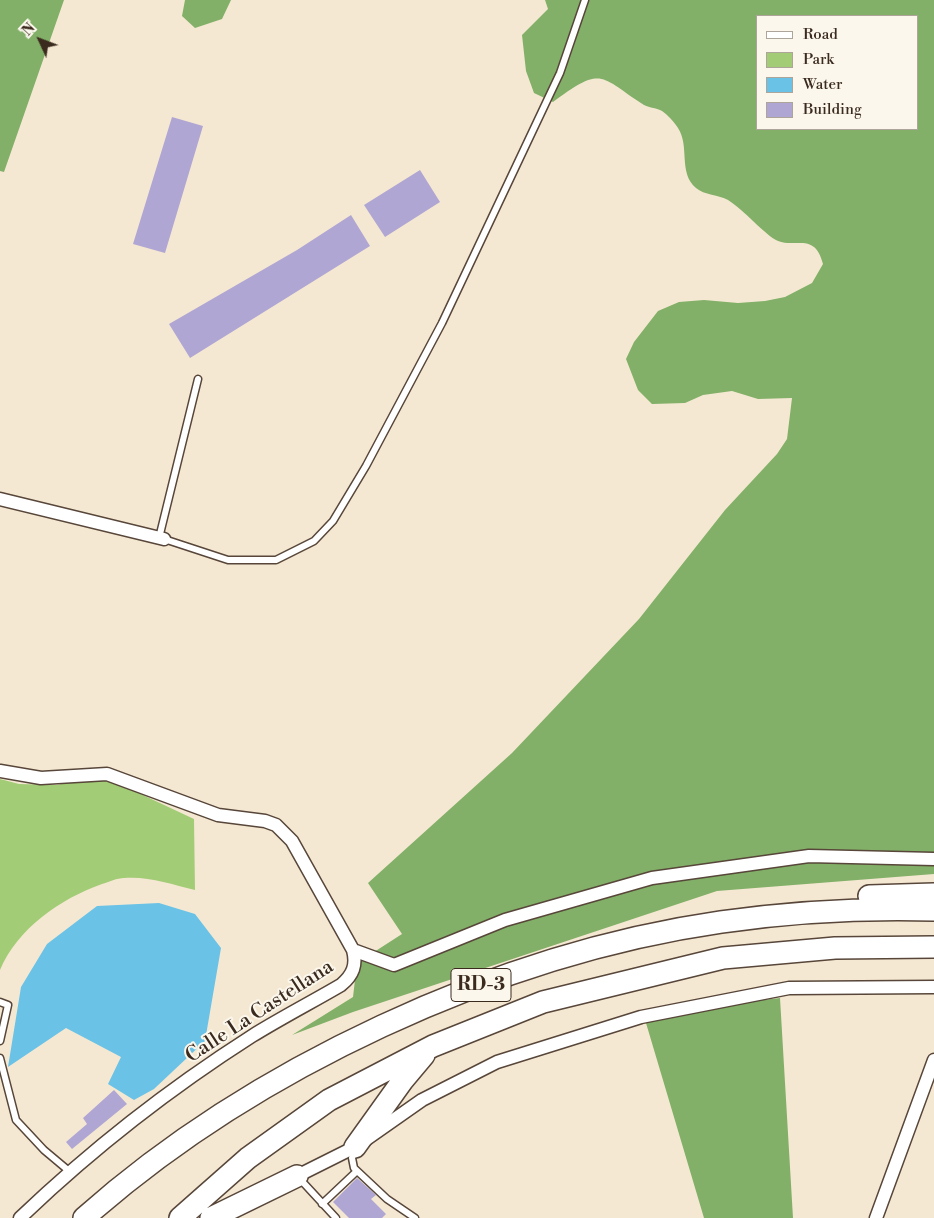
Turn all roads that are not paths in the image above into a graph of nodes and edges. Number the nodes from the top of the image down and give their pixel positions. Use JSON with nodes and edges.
{"nodes":[{"id":1,"x":585,"y":0,"type":"edge"},
{"id":2,"x":198,"y":379,"type":"dead end"},
{"id":3,"x":0,"y":498,"type":"edge"},
{"id":4,"x":162,"y":538,"type":"junction"},
{"id":5,"x":0,"y":770,"type":"edge"},
{"id":6,"x":934,"y":859,"type":"edge"},
{"id":7,"x":934,"y":894,"type":"edge"},
{"id":8,"x":934,"y":910,"type":"edge"},
{"id":9,"x":776,"y":915,"type":"junction"},
{"id":10,"x":934,"y":947,"type":"edge"},
{"id":11,"x":354,"y":950,"type":"junction"},
{"id":12,"x":934,"y":987,"type":"edge"},
{"id":13,"x":0,"y":1002,"type":"edge"},
{"id":14,"x":0,"y":1041,"type":"edge"},
{"id":15,"x":433,"y":1046,"type":"junction"},
{"id":16,"x":0,"y":1058,"type":"edge"},
{"id":17,"x":934,"y":1060,"type":"edge"},
{"id":18,"x":355,"y":1147,"type":"junction"},
{"id":19,"x":69,"y":1171,"type":"junction"},
{"id":20,"x":357,"y":1171,"type":"junction"},
{"id":21,"x":297,"y":1176,"type":"junction"},
{"id":22,"x":322,"y":1204,"type":"junction"},
{"id":23,"x":20,"y":1218,"type":"edge"},
{"id":24,"x":84,"y":1218,"type":"edge"},
{"id":25,"x":180,"y":1218,"type":"edge"},
{"id":26,"x":212,"y":1218,"type":"edge"},
{"id":27,"x":336,"y":1218,"type":"edge"},
{"id":28,"x":415,"y":1218,"type":"edge"},
{"id":29,"x":876,"y":1218,"type":"edge"}],
"edges":[{"from":1,"to":4,"type":"lane"},
{"from":2,"to":4,"type":"lane"},
{"from":3,"to":4,"type":"street"},
{"from":5,"to":11,"type":"street","name":"Calle La Castellana"},
{"from":6,"to":11,"type":"street"},
{"from":7,"to":9,"type":"highway"},
{"from":8,"to":9,"type":"highway","number":"RD-3"},
{"from":9,"to":24,"type":"highway","number":"RD-3"},
{"from":10,"to":15,"type":"highway","number":"RD-3"},
{"from":11,"to":19,"type":"street","name":"Calle La Castellana"},
{"from":12,"to":18,"type":"street"},
{"from":13,"to":14,"type":"lane"},
{"from":15,"to":18,"type":"highway"},
{"from":15,"to":25,"type":"highway","number":"RD-3"},
{"from":16,"to":19,"type":"lane"},
{"from":17,"to":29,"type":"street"},
{"from":18,"to":20,"type":"lane"},
{"from":18,"to":21,"type":"street"},
{"from":19,"to":23,"type":"street","name":"Calle La Castellana"},
{"from":20,"to":22,"type":"lane"},
{"from":20,"to":28,"type":"lane"},
{"from":21,"to":22,"type":"lane"},
{"from":21,"to":26,"type":"highway"},
{"from":22,"to":27,"type":"lane"}]}
